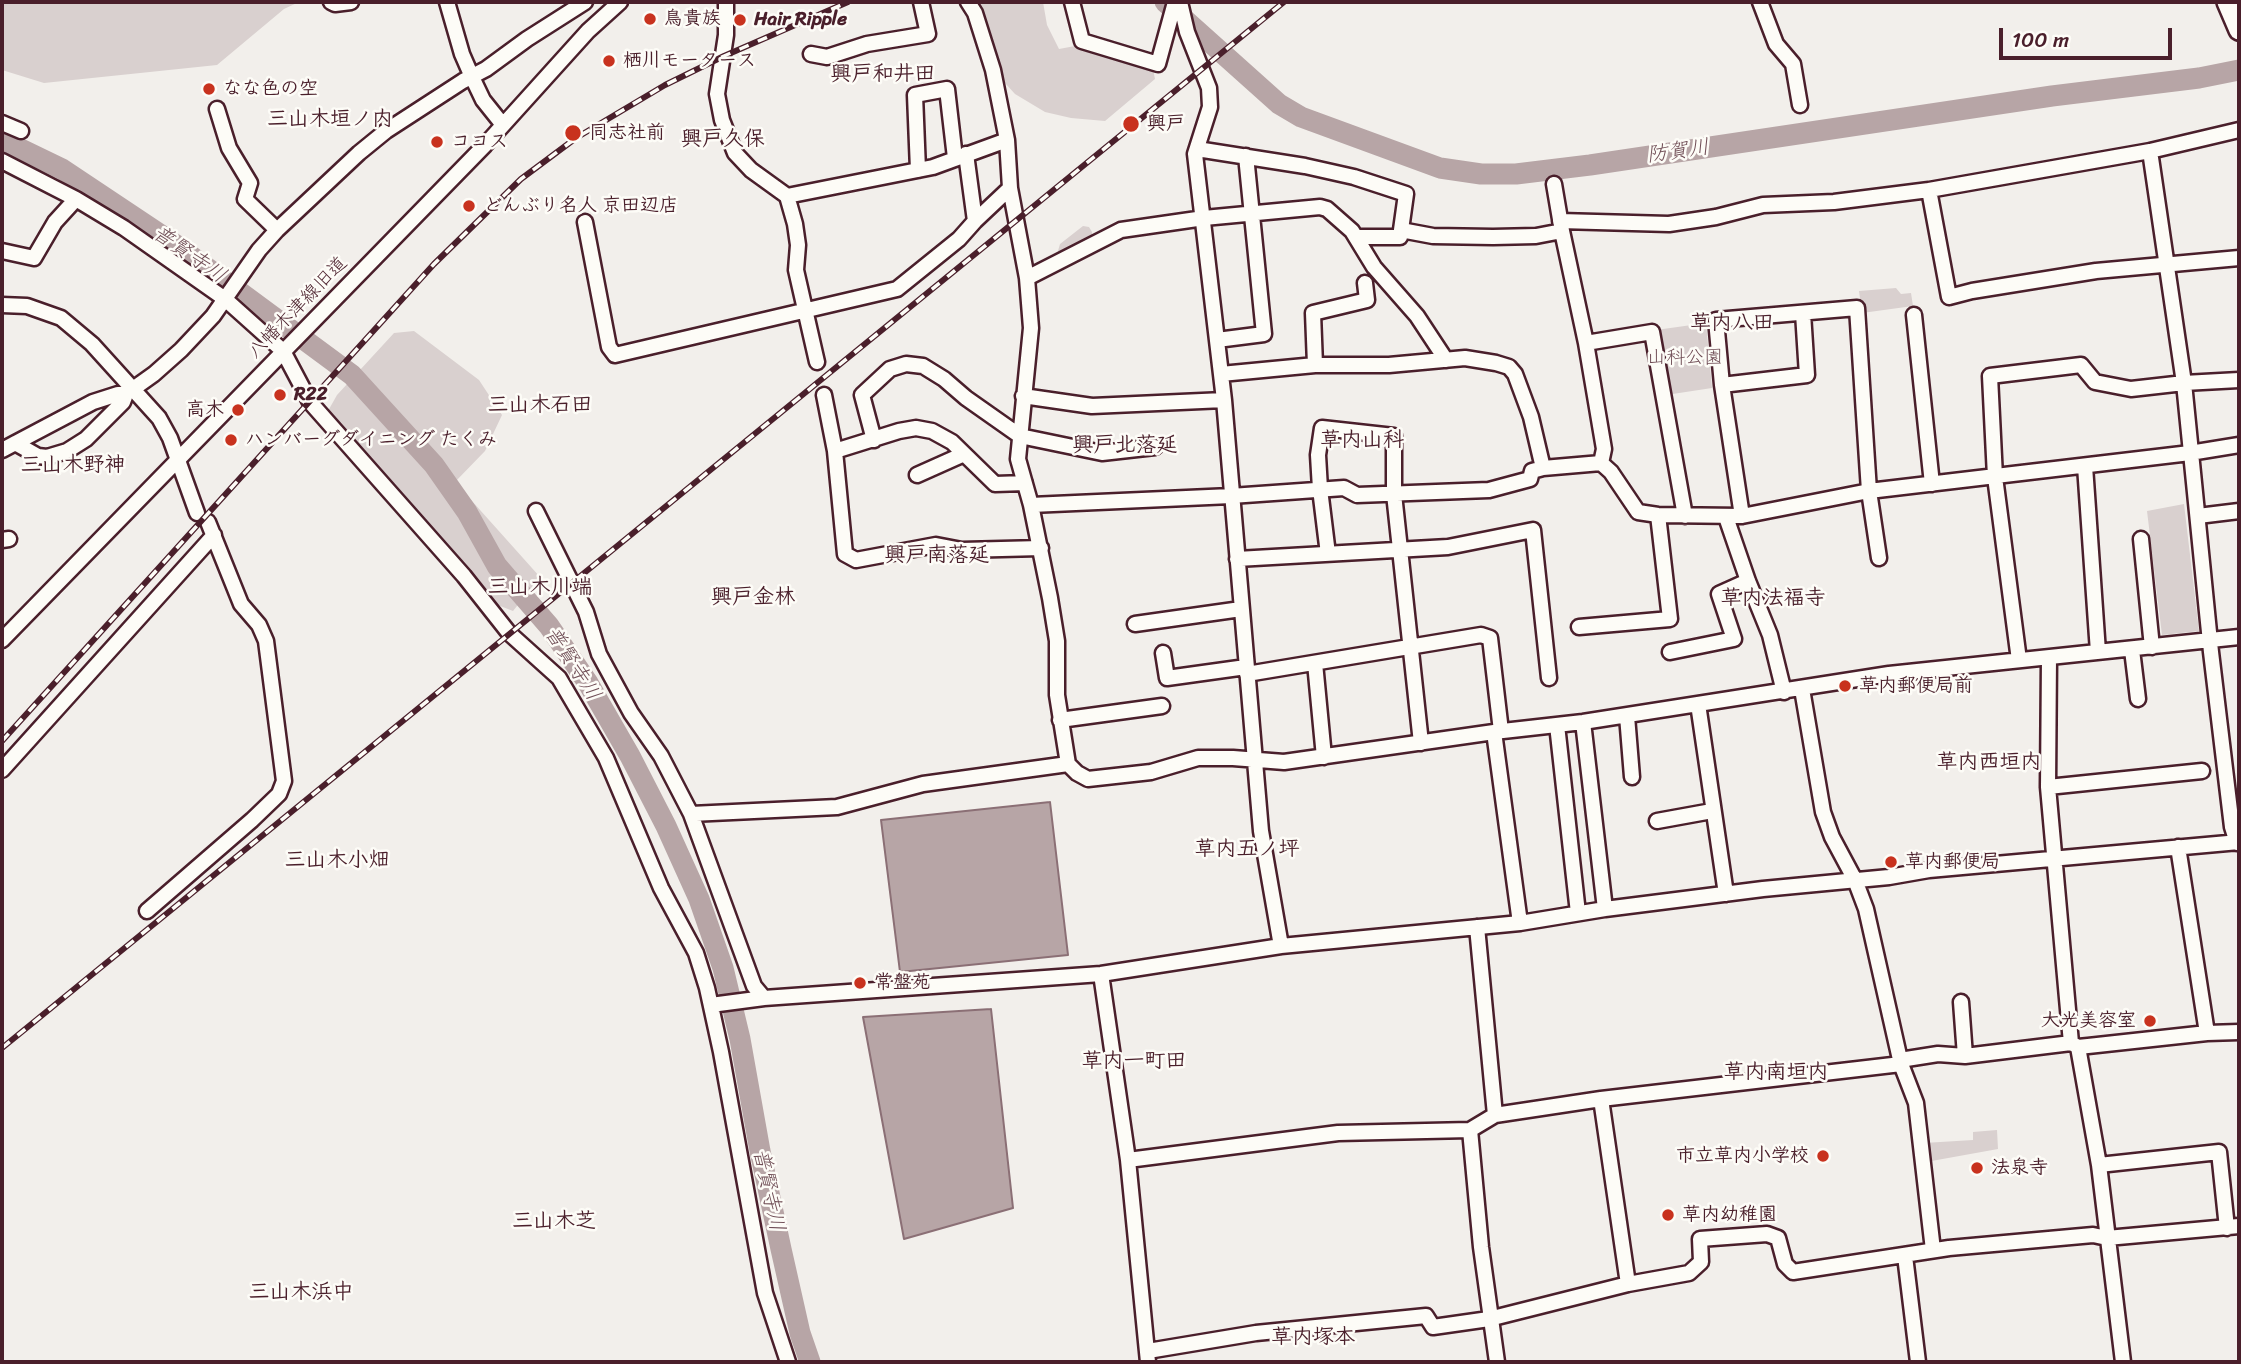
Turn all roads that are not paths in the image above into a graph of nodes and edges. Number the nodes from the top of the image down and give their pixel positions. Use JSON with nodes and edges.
{"nodes":[{"id":1,"x":331,"y":2,"type":"edge"},
{"id":2,"x":351,"y":2,"type":"edge"},
{"id":3,"x":447,"y":2,"type":"edge"},
{"id":4,"x":585,"y":2,"type":"edge"},
{"id":5,"x":620,"y":2,"type":"edge"},
{"id":6,"x":726,"y":2,"type":"edge"},
{"id":7,"x":921,"y":2,"type":"edge"},
{"id":8,"x":968,"y":2,"type":"edge"},
{"id":9,"x":1072,"y":2,"type":"edge"},
{"id":10,"x":1177,"y":2,"type":"edge"},
{"id":11,"x":1760,"y":2,"type":"edge"},
{"id":12,"x":2227,"y":2,"type":"edge"},
{"id":13,"x":2239,"y":30,"type":"edge"},
{"id":14,"x":811,"y":54,"type":"dead end"},
{"id":15,"x":472,"y":77,"type":"junction"},
{"id":16,"x":1800,"y":105,"type":"dead end"},
{"id":17,"x":217,"y":109,"type":"dead end"},
{"id":18,"x":2,"y":123,"type":"edge"},
{"id":19,"x":503,"y":125,"type":"junction"},
{"id":20,"x":2239,"y":130,"type":"edge"},
{"id":21,"x":21,"y":131,"type":"dead end"},
{"id":22,"x":1007,"y":140,"type":"junction"},
{"id":23,"x":1197,"y":149,"type":"junction"},
{"id":24,"x":2150,"y":151,"type":"junction"},
{"id":25,"x":961,"y":156,"type":"junction"},
{"id":26,"x":1246,"y":156,"type":"junction"},
{"id":27,"x":2,"y":161,"type":"edge"},
{"id":28,"x":918,"y":170,"type":"junction"},
{"id":29,"x":1554,"y":184,"type":"dead end"},
{"id":30,"x":1010,"y":188,"type":"junction"},
{"id":31,"x":1929,"y":190,"type":"junction"},
{"id":32,"x":787,"y":196,"type":"junction"},
{"id":33,"x":76,"y":199,"type":"junction"},
{"id":34,"x":1251,"y":213,"type":"junction"},
{"id":35,"x":1204,"y":218,"type":"junction"},
{"id":36,"x":975,"y":221,"type":"junction"},
{"id":37,"x":585,"y":222,"type":"dead end"},
{"id":38,"x":1561,"y":226,"type":"junction"},
{"id":39,"x":277,"y":230,"type":"junction"},
{"id":40,"x":1401,"y":230,"type":"junction"},
{"id":41,"x":1356,"y":237,"type":"junction"},
{"id":42,"x":2,"y":250,"type":"edge"},
{"id":43,"x":2239,"y":258,"type":"edge"},
{"id":44,"x":2165,"y":265,"type":"junction"},
{"id":45,"x":1027,"y":278,"type":"junction"},
{"id":46,"x":1366,"y":283,"type":"dead end"},
{"id":47,"x":226,"y":298,"type":"junction"},
{"id":48,"x":2,"y":305,"type":"edge"},
{"id":49,"x":804,"y":313,"type":"junction"},
{"id":50,"x":1803,"y":313,"type":"junction"},
{"id":51,"x":1914,"y":314,"type":"dead end"},
{"id":52,"x":1217,"y":340,"type":"junction"},
{"id":53,"x":1586,"y":343,"type":"junction"},
{"id":54,"x":285,"y":349,"type":"junction"},
{"id":55,"x":1446,"y":360,"type":"junction"},
{"id":56,"x":817,"y":362,"type":"dead end"},
{"id":57,"x":1315,"y":365,"type":"junction"},
{"id":58,"x":1221,"y":374,"type":"junction"},
{"id":59,"x":2239,"y":380,"type":"edge"},
{"id":60,"x":2184,"y":383,"type":"junction"},
{"id":61,"x":1722,"y":385,"type":"junction"},
{"id":62,"x":130,"y":392,"type":"junction"},
{"id":63,"x":824,"y":395,"type":"dead end"},
{"id":64,"x":1023,"y":396,"type":"junction"},
{"id":65,"x":1224,"y":400,"type":"junction"},
{"id":66,"x":1020,"y":436,"type":"junction"},
{"id":67,"x":874,"y":440,"type":"junction"},
{"id":68,"x":15,"y":443,"type":"junction"},
{"id":69,"x":2239,"y":445,"type":"edge"},
{"id":70,"x":1155,"y":447,"type":"dead end"},
{"id":71,"x":2,"y":450,"type":"edge"},
{"id":72,"x":835,"y":452,"type":"junction"},
{"id":73,"x":2190,"y":453,"type":"junction"},
{"id":74,"x":964,"y":454,"type":"junction"},
{"id":75,"x":177,"y":459,"type":"junction"},
{"id":76,"x":1601,"y":463,"type":"junction"},
{"id":77,"x":2085,"y":466,"type":"junction"},
{"id":78,"x":1543,"y":468,"type":"junction"},
{"id":79,"x":918,"y":475,"type":"dead end"},
{"id":80,"x":1994,"y":477,"type":"junction"},
{"id":81,"x":1025,"y":483,"type":"junction"},
{"id":82,"x":1932,"y":484,"type":"junction"},
{"id":83,"x":1320,"y":489,"type":"junction"},
{"id":84,"x":1869,"y":491,"type":"junction"},
{"id":85,"x":1394,"y":494,"type":"junction"},
{"id":86,"x":1231,"y":496,"type":"junction"},
{"id":87,"x":1031,"y":505,"type":"junction"},
{"id":88,"x":536,"y":511,"type":"dead end"},
{"id":89,"x":2239,"y":511,"type":"edge"},
{"id":90,"x":1658,"y":515,"type":"junction"},
{"id":91,"x":1685,"y":516,"type":"junction"},
{"id":92,"x":1742,"y":516,"type":"junction"},
{"id":93,"x":2198,"y":516,"type":"junction"},
{"id":94,"x":1726,"y":517,"type":"junction"},
{"id":95,"x":206,"y":523,"type":"junction"},
{"id":96,"x":2141,"y":539,"type":"dead end"},
{"id":97,"x":1041,"y":548,"type":"junction"},
{"id":98,"x":1401,"y":549,"type":"junction"},
{"id":99,"x":1328,"y":554,"type":"junction"},
{"id":100,"x":1879,"y":558,"type":"dead end"},
{"id":101,"x":1237,"y":559,"type":"junction"},
{"id":102,"x":1748,"y":581,"type":"junction"},
{"id":103,"x":1241,"y":610,"type":"junction"},
{"id":104,"x":1135,"y":624,"type":"dead end"},
{"id":105,"x":1579,"y":627,"type":"dead end"},
{"id":106,"x":2239,"y":636,"type":"edge"},
{"id":107,"x":2,"y":640,"type":"edge"},
{"id":108,"x":2210,"y":640,"type":"junction"},
{"id":109,"x":1410,"y":647,"type":"junction"},
{"id":110,"x":2152,"y":647,"type":"junction"},
{"id":111,"x":2132,"y":650,"type":"junction"},
{"id":112,"x":1670,"y":652,"type":"dead end"},
{"id":113,"x":2098,"y":652,"type":"junction"},
{"id":114,"x":1163,"y":653,"type":"dead end"},
{"id":115,"x":2049,"y":658,"type":"junction"},
{"id":116,"x":2019,"y":660,"type":"junction"},
{"id":117,"x":1315,"y":663,"type":"junction"},
{"id":118,"x":1247,"y":670,"type":"junction"},
{"id":119,"x":1549,"y":678,"type":"dead end"},
{"id":120,"x":1802,"y":689,"type":"junction"},
{"id":121,"x":1784,"y":692,"type":"junction"},
{"id":122,"x":2138,"y":699,"type":"dead end"},
{"id":123,"x":1698,"y":705,"type":"junction"},
{"id":124,"x":1162,"y":706,"type":"dead end"},
{"id":125,"x":1627,"y":716,"type":"junction"},
{"id":126,"x":1060,"y":720,"type":"junction"},
{"id":127,"x":1583,"y":722,"type":"junction"},
{"id":128,"x":1557,"y":725,"type":"junction"},
{"id":129,"x":1498,"y":732,"type":"junction"},
{"id":130,"x":1421,"y":743,"type":"junction"},
{"id":131,"x":1324,"y":757,"type":"junction"},
{"id":132,"x":1255,"y":761,"type":"junction"},
{"id":133,"x":1068,"y":764,"type":"junction"},
{"id":134,"x":2,"y":770,"type":"edge"},
{"id":135,"x":2202,"y":771,"type":"dead end"},
{"id":136,"x":1632,"y":776,"type":"dead end"},
{"id":137,"x":2048,"y":787,"type":"junction"},
{"id":138,"x":1712,"y":811,"type":"junction"},
{"id":139,"x":691,"y":814,"type":"junction"},
{"id":140,"x":1657,"y":821,"type":"dead end"},
{"id":141,"x":2238,"y":842,"type":"edge"},
{"id":142,"x":2178,"y":848,"type":"junction"},
{"id":143,"x":2055,"y":858,"type":"junction"},
{"id":144,"x":1855,"y":880,"type":"junction"},
{"id":145,"x":1726,"y":894,"type":"junction"},
{"id":146,"x":1605,"y":909,"type":"junction"},
{"id":147,"x":147,"y":911,"type":"dead end"},
{"id":148,"x":1578,"y":913,"type":"junction"},
{"id":149,"x":1520,"y":923,"type":"junction"},
{"id":150,"x":1477,"y":927,"type":"junction"},
{"id":151,"x":1281,"y":946,"type":"junction"},
{"id":152,"x":1101,"y":974,"type":"junction"},
{"id":153,"x":758,"y":998,"type":"junction"},
{"id":154,"x":1961,"y":1002,"type":"dead end"},
{"id":155,"x":714,"y":1004,"type":"junction"},
{"id":156,"x":2239,"y":1031,"type":"edge"},
{"id":157,"x":2207,"y":1032,"type":"junction"},
{"id":158,"x":2075,"y":1045,"type":"junction"},
{"id":159,"x":1965,"y":1056,"type":"junction"},
{"id":160,"x":1900,"y":1062,"type":"junction"},
{"id":161,"x":1601,"y":1099,"type":"junction"},
{"id":162,"x":1495,"y":1115,"type":"junction"},
{"id":163,"x":1470,"y":1130,"type":"junction"},
{"id":164,"x":1128,"y":1160,"type":"junction"},
{"id":165,"x":2099,"y":1165,"type":"junction"},
{"id":166,"x":2233,"y":1227,"type":"edge"},
{"id":167,"x":2107,"y":1238,"type":"junction"},
{"id":168,"x":1933,"y":1250,"type":"junction"},
{"id":169,"x":1905,"y":1256,"type":"junction"},
{"id":170,"x":1628,"y":1284,"type":"junction"},
{"id":171,"x":1489,"y":1319,"type":"junction"},
{"id":172,"x":1148,"y":1357,"type":"edge"},
{"id":173,"x":788,"y":1362,"type":"edge"},
{"id":174,"x":1497,"y":1362,"type":"edge"},
{"id":175,"x":1918,"y":1362,"type":"edge"},
{"id":176,"x":2123,"y":1362,"type":"edge"}],
"edges":[{"from":1,"to":2,"type":"street"},
{"from":3,"to":15,"type":"street"},
{"from":4,"to":15,"type":"street"},
{"from":5,"to":19,"type":"street","name":"八幡木津線旧道"},
{"from":6,"to":32,"type":"street"},
{"from":7,"to":14,"type":"street"},
{"from":8,"to":22,"type":"street"},
{"from":9,"to":10,"type":"street"},
{"from":10,"to":23,"type":"street"},
{"from":11,"to":16,"type":"street"},
{"from":12,"to":13,"type":"highway"},
{"from":15,"to":19,"type":"street"},
{"from":15,"to":39,"type":"street"},
{"from":17,"to":39,"type":"street"},
{"from":18,"to":21,"type":"street"},
{"from":19,"to":54,"type":"street","name":"八幡木津線旧道"},
{"from":20,"to":24,"type":"street"},
{"from":22,"to":25,"type":"street"},
{"from":22,"to":30,"type":"street"},
{"from":23,"to":26,"type":"street"},
{"from":23,"to":35,"type":"street"},
{"from":24,"to":31,"type":"street"},
{"from":24,"to":44,"type":"street"},
{"from":25,"to":28,"type":"street"},
{"from":25,"to":28,"type":"street"},
{"from":25,"to":36,"type":"street"},
{"from":26,"to":34,"type":"street"},
{"from":26,"to":40,"type":"street"},
{"from":27,"to":33,"type":"street"},
{"from":28,"to":32,"type":"street"},
{"from":29,"to":38,"type":"street"},
{"from":30,"to":36,"type":"street"},
{"from":30,"to":45,"type":"street"},
{"from":31,"to":38,"type":"street"},
{"from":31,"to":44,"type":"street"},
{"from":32,"to":49,"type":"street"},
{"from":33,"to":42,"type":"street"},
{"from":33,"to":47,"type":"street"},
{"from":34,"to":35,"type":"street"},
{"from":34,"to":41,"type":"street"},
{"from":34,"to":52,"type":"street"},
{"from":35,"to":45,"type":"street"},
{"from":35,"to":52,"type":"street"},
{"from":36,"to":49,"type":"street"},
{"from":37,"to":49,"type":"street"},
{"from":38,"to":40,"type":"street"},
{"from":38,"to":53,"type":"street"},
{"from":39,"to":47,"type":"street"},
{"from":40,"to":41,"type":"street"},
{"from":41,"to":55,"type":"street"},
{"from":43,"to":44,"type":"street"},
{"from":44,"to":60,"type":"street"},
{"from":45,"to":64,"type":"street"},
{"from":46,"to":57,"type":"street"},
{"from":47,"to":54,"type":"street"},
{"from":47,"to":62,"type":"street"},
{"from":48,"to":62,"type":"street"},
{"from":49,"to":56,"type":"street"},
{"from":50,"to":61,"type":"street"},
{"from":50,"to":61,"type":"street"},
{"from":50,"to":84,"type":"street"},
{"from":51,"to":82,"type":"street"},
{"from":52,"to":58,"type":"street"},
{"from":53,"to":76,"type":"street"},
{"from":53,"to":91,"type":"street"},
{"from":54,"to":75,"type":"street","name":"八幡木津線旧道"},
{"from":54,"to":155,"type":"street"},
{"from":55,"to":57,"type":"street"},
{"from":55,"to":78,"type":"street"},
{"from":57,"to":58,"type":"street"},
{"from":58,"to":65,"type":"street"},
{"from":59,"to":60,"type":"street"},
{"from":60,"to":73,"type":"street"},
{"from":60,"to":80,"type":"street"},
{"from":61,"to":92,"type":"street"},
{"from":62,"to":68,"type":"street"},
{"from":62,"to":68,"type":"street"},
{"from":62,"to":75,"type":"street"},
{"from":63,"to":72,"type":"street"},
{"from":64,"to":65,"type":"street"},
{"from":64,"to":66,"type":"street"},
{"from":65,"to":86,"type":"street"},
{"from":66,"to":67,"type":"street"},
{"from":66,"to":70,"type":"street"},
{"from":66,"to":81,"type":"street"},
{"from":67,"to":72,"type":"street"},
{"from":67,"to":74,"type":"street"},
{"from":68,"to":71,"type":"street"},
{"from":69,"to":73,"type":"street"},
{"from":72,"to":97,"type":"street"},
{"from":73,"to":77,"type":"street"},
{"from":73,"to":93,"type":"street"},
{"from":74,"to":79,"type":"street"},
{"from":74,"to":81,"type":"street"},
{"from":75,"to":95,"type":"street"},
{"from":75,"to":107,"type":"street","name":"八幡木津線旧道"},
{"from":76,"to":78,"type":"street"},
{"from":76,"to":90,"type":"street"},
{"from":77,"to":80,"type":"street"},
{"from":77,"to":113,"type":"street"},
{"from":78,"to":85,"type":"street"},
{"from":80,"to":82,"type":"street"},
{"from":80,"to":116,"type":"street"},
{"from":81,"to":87,"type":"street"},
{"from":82,"to":84,"type":"street"},
{"from":83,"to":85,"type":"street"},
{"from":83,"to":85,"type":"street"},
{"from":83,"to":86,"type":"street"},
{"from":83,"to":99,"type":"street"},
{"from":84,"to":92,"type":"street"},
{"from":84,"to":100,"type":"street"},
{"from":85,"to":98,"type":"street"},
{"from":86,"to":87,"type":"street"},
{"from":86,"to":101,"type":"street"},
{"from":87,"to":97,"type":"street"},
{"from":88,"to":139,"type":"street"},
{"from":89,"to":93,"type":"street"},
{"from":90,"to":91,"type":"street"},
{"from":90,"to":105,"type":"street"},
{"from":91,"to":94,"type":"street"},
{"from":92,"to":94,"type":"street"},
{"from":93,"to":108,"type":"street"},
{"from":94,"to":102,"type":"street"},
{"from":95,"to":134,"type":"street"},
{"from":95,"to":147,"type":"street"},
{"from":96,"to":110,"type":"street"},
{"from":97,"to":126,"type":"street"},
{"from":98,"to":99,"type":"street"},
{"from":98,"to":109,"type":"street"},
{"from":98,"to":119,"type":"street"},
{"from":99,"to":101,"type":"street"},
{"from":101,"to":103,"type":"street"},
{"from":102,"to":112,"type":"street"},
{"from":102,"to":121,"type":"street"},
{"from":103,"to":104,"type":"street"},
{"from":103,"to":118,"type":"street"},
{"from":106,"to":108,"type":"street"},
{"from":108,"to":110,"type":"street"},
{"from":108,"to":141,"type":"street"},
{"from":109,"to":117,"type":"street"},
{"from":109,"to":129,"type":"street"},
{"from":109,"to":130,"type":"street"},
{"from":110,"to":111,"type":"street"},
{"from":111,"to":113,"type":"street"},
{"from":111,"to":122,"type":"street"},
{"from":113,"to":115,"type":"street"},
{"from":114,"to":118,"type":"street"},
{"from":115,"to":116,"type":"street"},
{"from":115,"to":137,"type":"street"},
{"from":116,"to":120,"type":"street"},
{"from":117,"to":118,"type":"street"},
{"from":117,"to":131,"type":"street"},
{"from":118,"to":132,"type":"street"},
{"from":120,"to":121,"type":"street"},
{"from":120,"to":144,"type":"street"},
{"from":121,"to":123,"type":"street"},
{"from":123,"to":125,"type":"street"},
{"from":123,"to":138,"type":"street"},
{"from":124,"to":126,"type":"street"},
{"from":125,"to":127,"type":"street"},
{"from":125,"to":136,"type":"street"},
{"from":126,"to":133,"type":"street"},
{"from":127,"to":128,"type":"street"},
{"from":127,"to":146,"type":"street"},
{"from":128,"to":129,"type":"street"},
{"from":128,"to":148,"type":"street"},
{"from":129,"to":130,"type":"street"},
{"from":129,"to":149,"type":"street"},
{"from":130,"to":131,"type":"street"},
{"from":131,"to":132,"type":"street"},
{"from":132,"to":133,"type":"street"},
{"from":132,"to":151,"type":"street"},
{"from":133,"to":139,"type":"street"},
{"from":135,"to":137,"type":"street"},
{"from":137,"to":143,"type":"street"},
{"from":138,"to":140,"type":"street"},
{"from":138,"to":145,"type":"street"},
{"from":139,"to":153,"type":"street"},
{"from":141,"to":142,"type":"street"},
{"from":142,"to":143,"type":"street"},
{"from":142,"to":157,"type":"street"},
{"from":143,"to":144,"type":"street"},
{"from":143,"to":158,"type":"street"},
{"from":144,"to":145,"type":"street"},
{"from":144,"to":160,"type":"street"},
{"from":145,"to":146,"type":"street"},
{"from":146,"to":148,"type":"street"},
{"from":148,"to":149,"type":"street"},
{"from":149,"to":150,"type":"street"},
{"from":150,"to":151,"type":"street"},
{"from":150,"to":162,"type":"street"},
{"from":151,"to":152,"type":"street"},
{"from":152,"to":153,"type":"street"},
{"from":152,"to":164,"type":"street"},
{"from":153,"to":155,"type":"street"},
{"from":154,"to":159,"type":"street"},
{"from":155,"to":173,"type":"street"},
{"from":156,"to":157,"type":"street"},
{"from":157,"to":158,"type":"street"},
{"from":158,"to":159,"type":"street"},
{"from":158,"to":165,"type":"street"},
{"from":159,"to":160,"type":"street"},
{"from":160,"to":161,"type":"street"},
{"from":160,"to":168,"type":"street"},
{"from":161,"to":162,"type":"street"},
{"from":161,"to":170,"type":"street"},
{"from":162,"to":163,"type":"street"},
{"from":163,"to":164,"type":"street"},
{"from":163,"to":171,"type":"street"},
{"from":164,"to":172,"type":"street"},
{"from":165,"to":166,"type":"street"},
{"from":165,"to":167,"type":"street"},
{"from":166,"to":167,"type":"street"},
{"from":167,"to":168,"type":"street"},
{"from":167,"to":176,"type":"street"},
{"from":168,"to":169,"type":"street"},
{"from":169,"to":170,"type":"street"},
{"from":169,"to":175,"type":"street"},
{"from":170,"to":171,"type":"street"},
{"from":171,"to":172,"type":"street"},
{"from":171,"to":174,"type":"street"}]}
